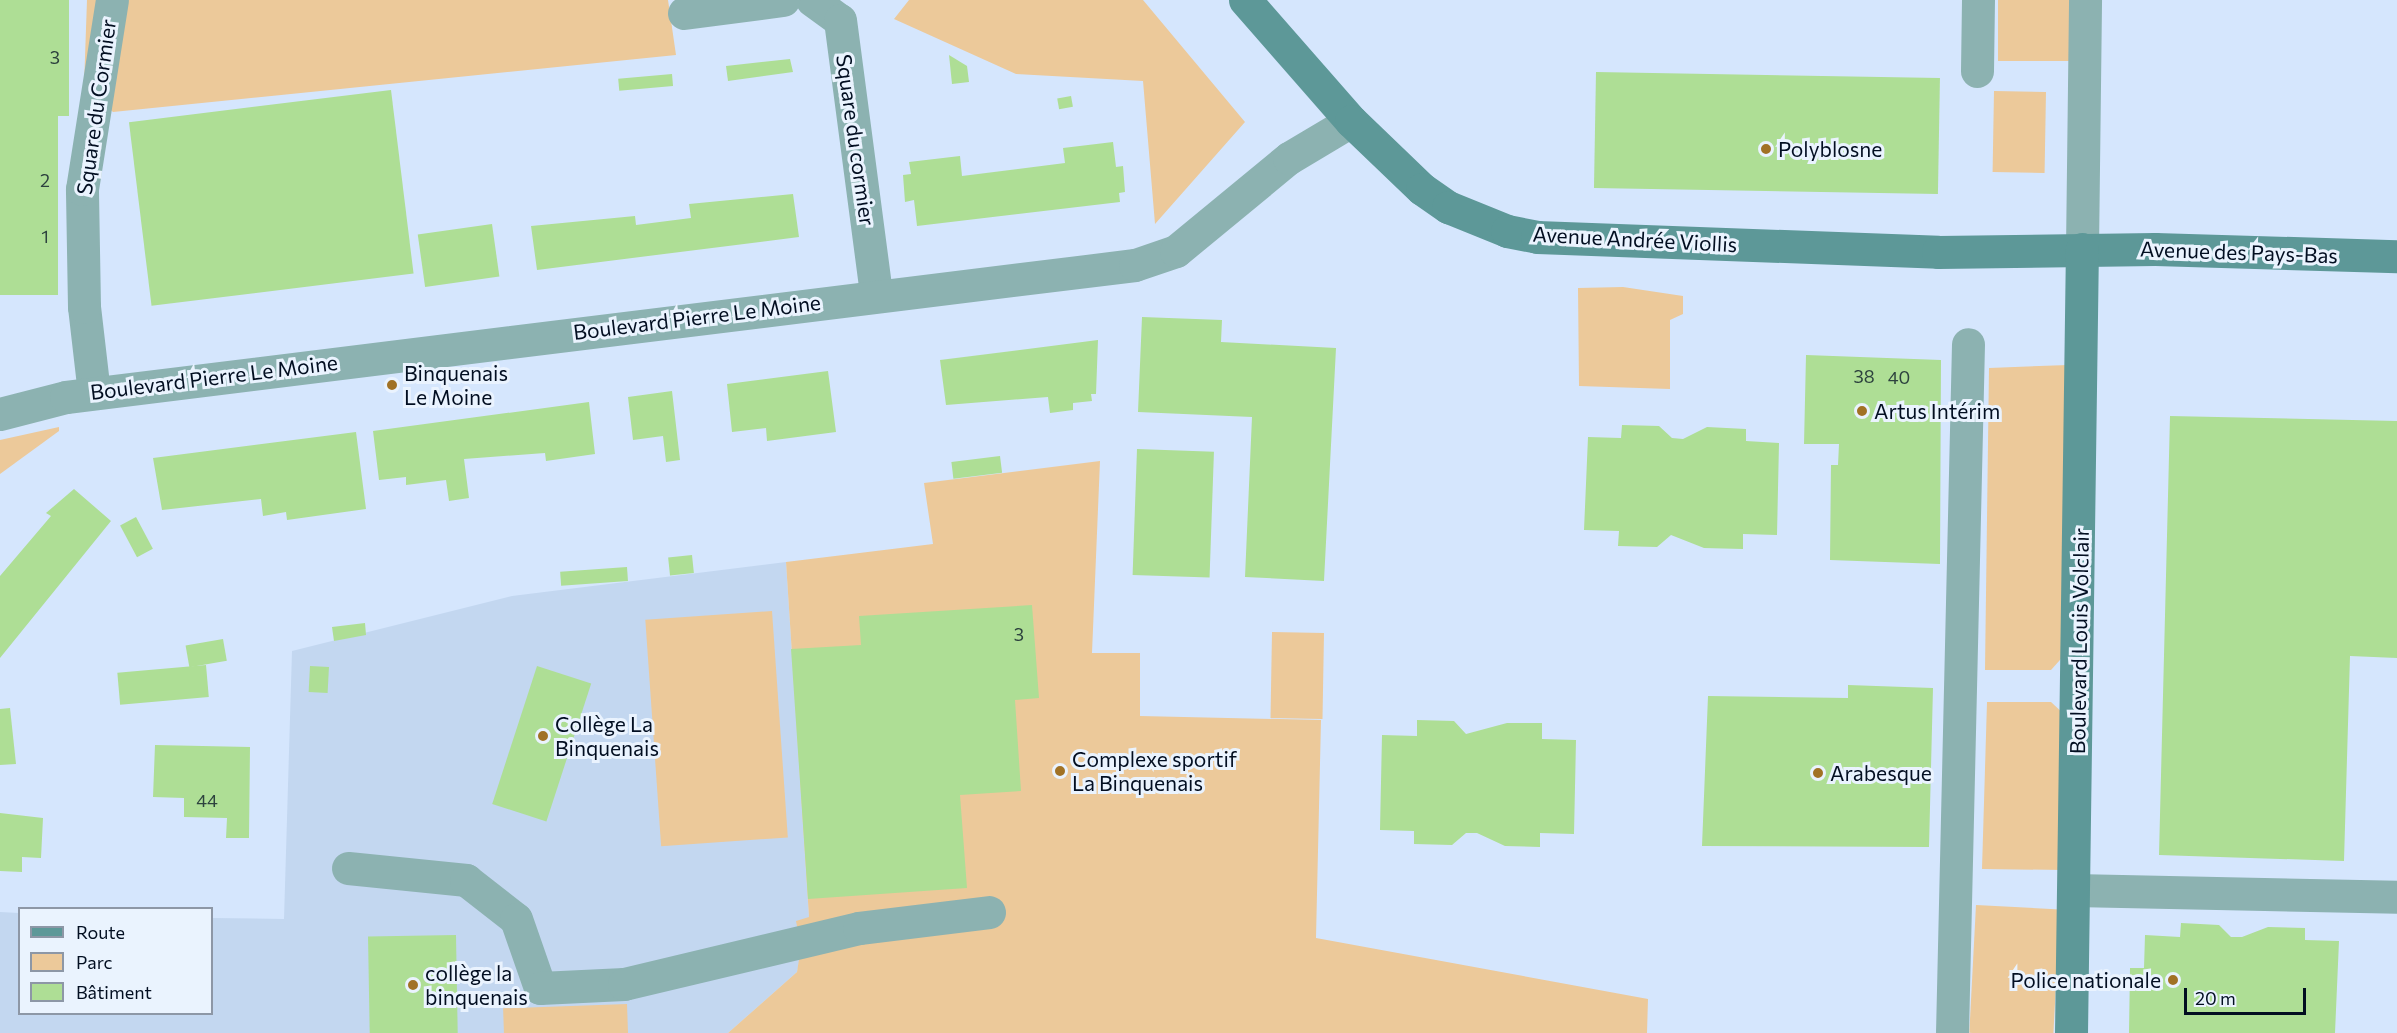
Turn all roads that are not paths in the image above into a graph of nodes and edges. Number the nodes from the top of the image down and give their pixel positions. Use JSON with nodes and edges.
{"nodes":[{"id":1,"x":112,"y":0,"type":"edge"},
{"id":2,"x":783,"y":0,"type":"edge"},
{"id":3,"x":812,"y":0,"type":"edge"},
{"id":4,"x":1245,"y":0,"type":"edge"},
{"id":5,"x":1978,"y":0,"type":"edge"},
{"id":6,"x":2085,"y":0,"type":"edge"},
{"id":7,"x":684,"y":13,"type":"dead end"},
{"id":8,"x":1977,"y":71,"type":"dead end"},
{"id":9,"x":1352,"y":121,"type":"junction"},
{"id":10,"x":2082,"y":249,"type":"junction"},
{"id":11,"x":2397,"y":256,"type":"edge"},
{"id":12,"x":876,"y":295,"type":"junction"},
{"id":13,"x":1968,"y":344,"type":"dead end"},
{"id":14,"x":94,"y":393,"type":"junction"},
{"id":15,"x":0,"y":414,"type":"edge"},
{"id":16,"x":348,"y":868,"type":"dead end"},
{"id":17,"x":2074,"y":890,"type":"junction"},
{"id":18,"x":2397,"y":897,"type":"edge"},
{"id":19,"x":989,"y":912,"type":"dead end"},
{"id":20,"x":1952,"y":1033,"type":"edge"},
{"id":21,"x":2071,"y":1033,"type":"edge"}],
"edges":[{"from":1,"to":14,"type":"street","name":"Square du Cormier"},
{"from":2,"to":7,"type":"street"},
{"from":3,"to":12,"type":"street","name":"Square du cormier"},
{"from":4,"to":9,"type":"main road","name":"Avenue Andrée Viollis"},
{"from":5,"to":8,"type":"street"},
{"from":6,"to":10,"type":"street"},
{"from":9,"to":10,"type":"main road","name":"Avenue Andrée Viollis"},
{"from":9,"to":12,"type":"street","name":"Boulevard Pierre Le Moine"},
{"from":10,"to":11,"type":"main road","name":"Avenue des Pays-Bas"},
{"from":10,"to":17,"type":"main road","name":"Boulevard Louis Volclair"},
{"from":12,"to":14,"type":"street","name":"Boulevard Pierre Le Moine"},
{"from":13,"to":20,"type":"street"},
{"from":14,"to":15,"type":"street","name":"Boulevard Pierre Le Moine"},
{"from":16,"to":19,"type":"street"},
{"from":17,"to":18,"type":"street"},
{"from":17,"to":21,"type":"main road","name":"Boulevard Louis Volclair"}]}
